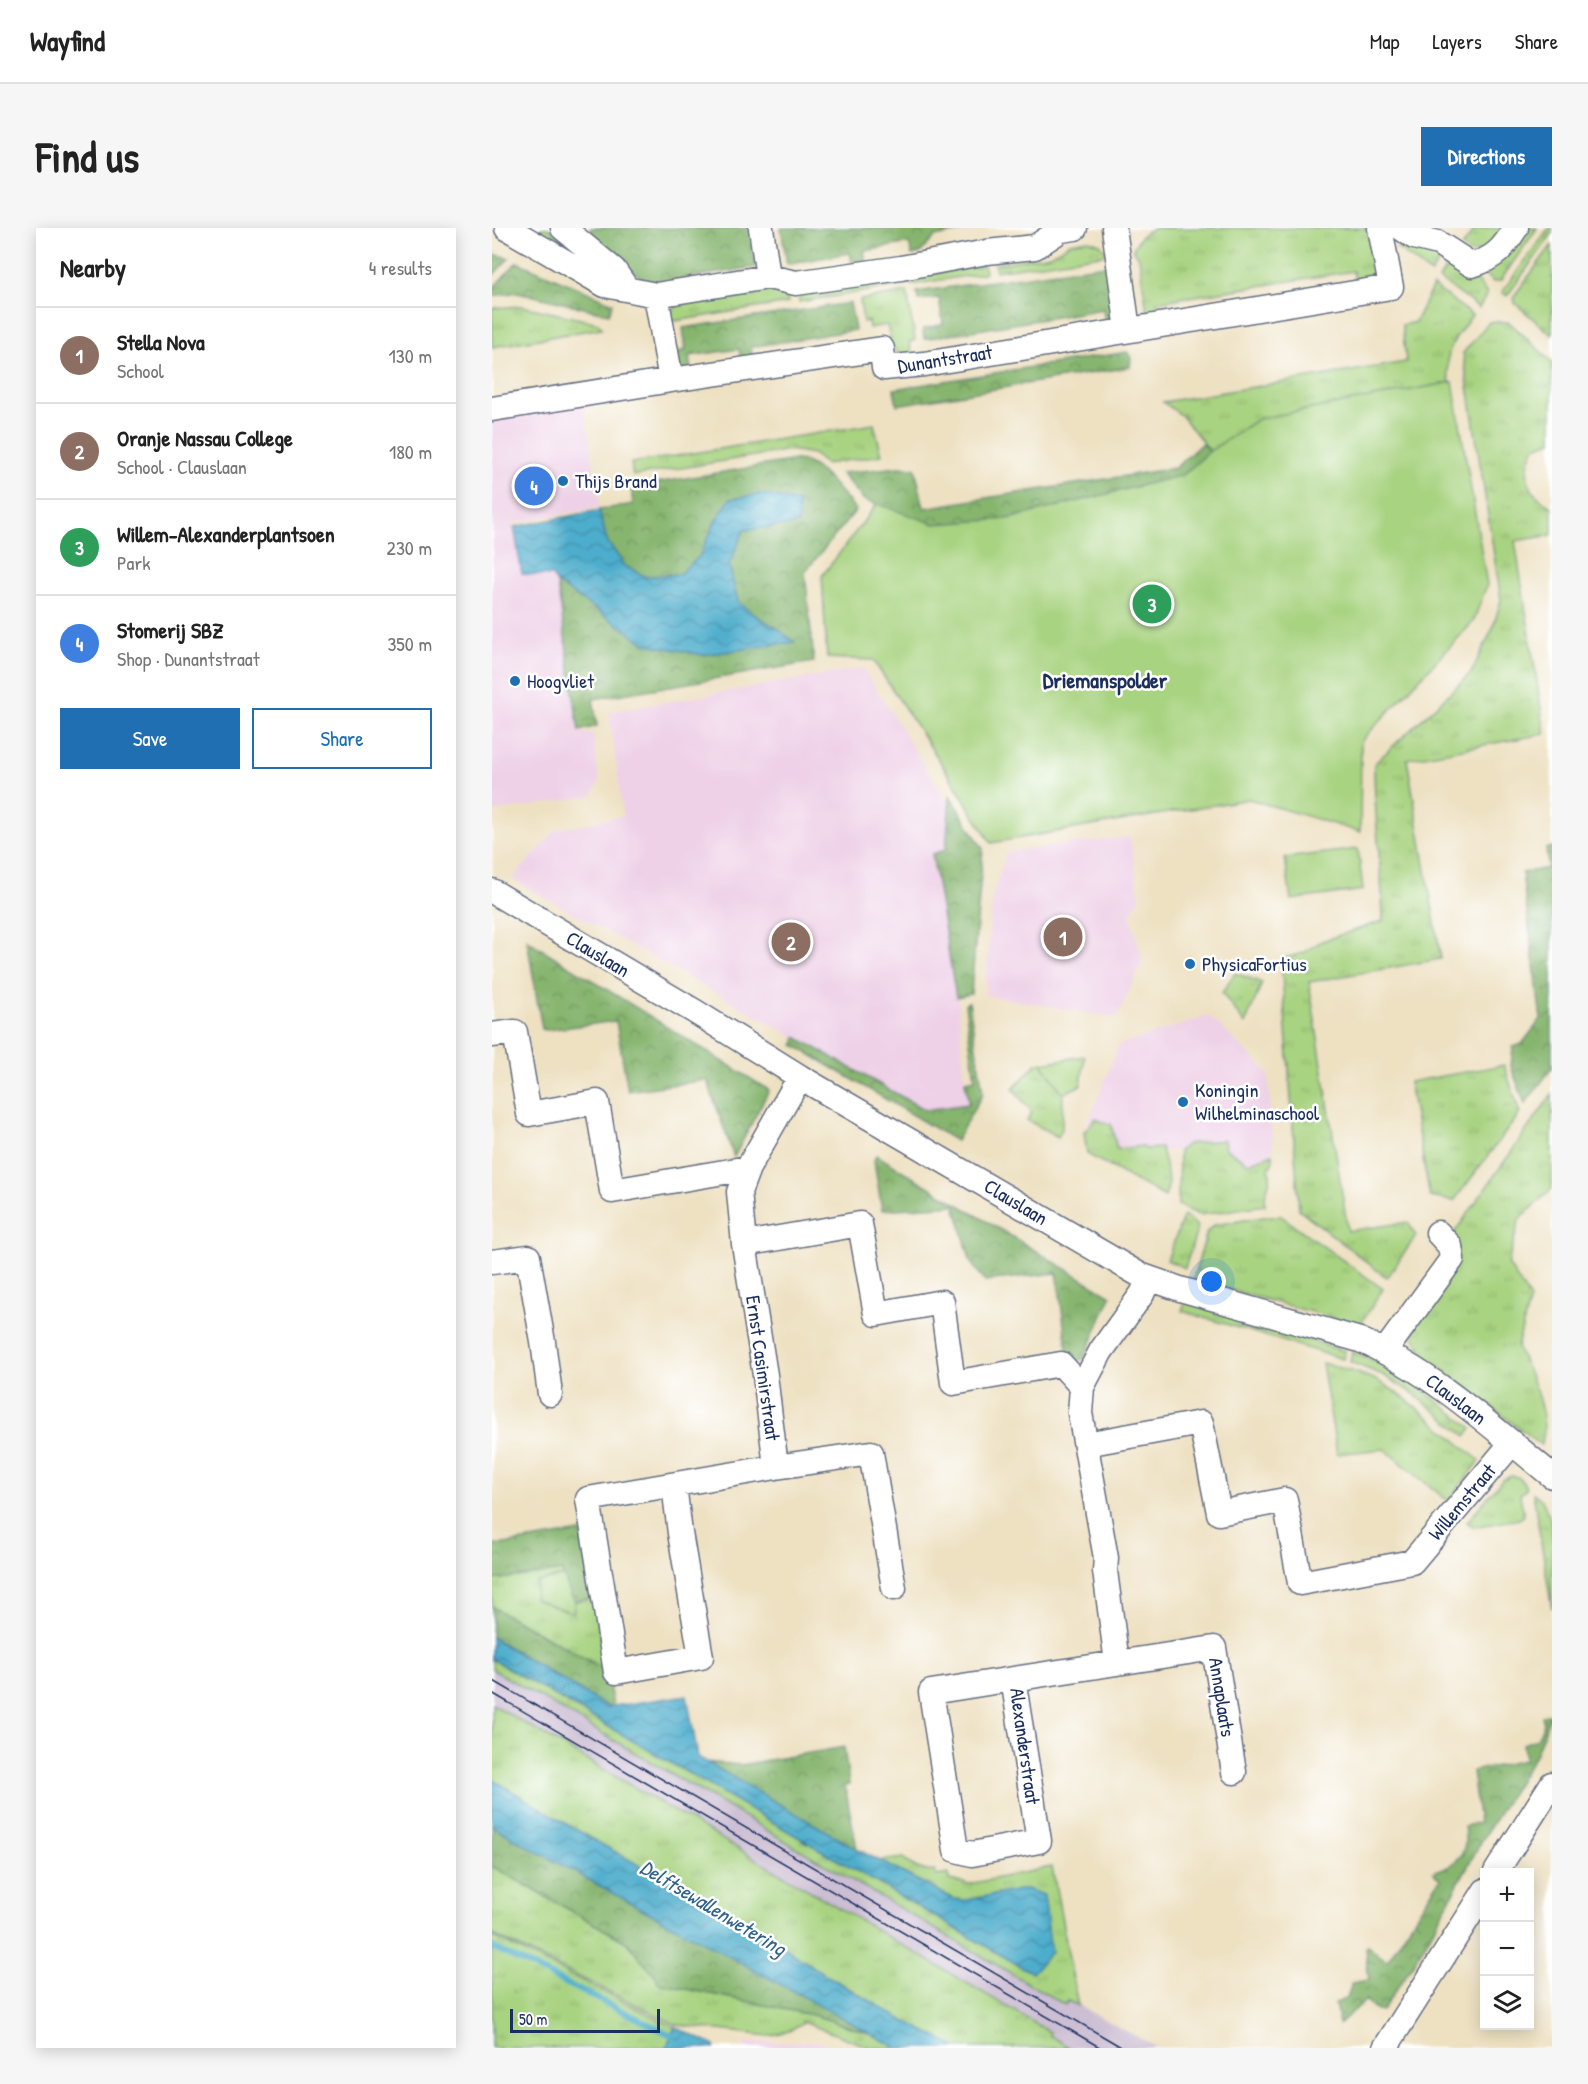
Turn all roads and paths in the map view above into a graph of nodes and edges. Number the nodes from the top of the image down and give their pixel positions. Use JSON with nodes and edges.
{"nodes":[{"id":1,"x":507,"y":228,"type":"edge"},
{"id":2,"x":563,"y":228,"type":"edge"},
{"id":3,"x":761,"y":228,"type":"edge"},
{"id":4,"x":1075,"y":228,"type":"edge"},
{"id":5,"x":1114,"y":228,"type":"edge"},
{"id":6,"x":1380,"y":228,"type":"edge"},
{"id":7,"x":1401,"y":228,"type":"edge"},
{"id":8,"x":1516,"y":228,"type":"edge"},
{"id":9,"x":768,"y":277,"type":"junction"},
{"id":10,"x":627,"y":289,"type":"junction"},
{"id":11,"x":656,"y":295,"type":"junction"},
{"id":12,"x":1128,"y":330,"type":"junction"},
{"id":13,"x":671,"y":380,"type":"junction"},
{"id":14,"x":492,"y":410,"type":"edge"},
{"id":15,"x":492,"y":891,"type":"edge"},
{"id":16,"x":492,"y":1035,"type":"edge"},
{"id":17,"x":800,"y":1077,"type":"junction"},
{"id":18,"x":748,"y":1168,"type":"junction"},
{"id":19,"x":1438,"y":1233,"type":"dead end"},
{"id":20,"x":744,"y":1244,"type":"junction"},
{"id":21,"x":492,"y":1262,"type":"edge"},
{"id":22,"x":1149,"y":1280,"type":"junction"},
{"id":23,"x":1385,"y":1351,"type":"junction"},
{"id":24,"x":1082,"y":1387,"type":"junction"},
{"id":25,"x":550,"y":1394,"type":"dead end"},
{"id":26,"x":1512,"y":1443,"type":"junction"},
{"id":27,"x":1086,"y":1444,"type":"junction"},
{"id":28,"x":776,"y":1467,"type":"junction"},
{"id":29,"x":1552,"y":1476,"type":"edge"},
{"id":30,"x":674,"y":1485,"type":"junction"},
{"id":31,"x":894,"y":1588,"type":"dead end"},
{"id":32,"x":1117,"y":1663,"type":"junction"},
{"id":33,"x":1013,"y":1679,"type":"junction"},
{"id":34,"x":1234,"y":1772,"type":"dead end"},
{"id":35,"x":1552,"y":1784,"type":"edge"},
{"id":36,"x":1499,"y":1868,"type":"edge"},
{"id":37,"x":1480,"y":1899,"type":"edge"},
{"id":38,"x":1385,"y":2048,"type":"edge"}],
"edges":[{"from":1,"to":10,"type":"street"},
{"from":2,"to":10,"type":"street"},
{"from":3,"to":9,"type":"street"},
{"from":4,"to":9,"type":"street"},
{"from":5,"to":12,"type":"street"},
{"from":6,"to":12,"type":"street","name":"Dunantstraat"},
{"from":7,"to":8,"type":"street"},
{"from":9,"to":11,"type":"street"},
{"from":10,"to":11,"type":"street"},
{"from":11,"to":13,"type":"street"},
{"from":12,"to":13,"type":"street","name":"Dunantstraat"},
{"from":13,"to":14,"type":"street","name":"Dunantstraat"},
{"from":15,"to":17,"type":"street","name":"Clauslaan"},
{"from":16,"to":18,"type":"street"},
{"from":17,"to":18,"type":"street","name":"Ernst Casimirstraat"},
{"from":17,"to":22,"type":"street","name":"Clauslaan"},
{"from":18,"to":20,"type":"street","name":"Ernst Casimirstraat"},
{"from":19,"to":23,"type":"street"},
{"from":20,"to":24,"type":"street"},
{"from":20,"to":28,"type":"street","name":"Ernst Casimirstraat"},
{"from":21,"to":25,"type":"street"},
{"from":22,"to":23,"type":"street","name":"Clauslaan"},
{"from":22,"to":24,"type":"street"},
{"from":23,"to":26,"type":"street","name":"Clauslaan"},
{"from":24,"to":27,"type":"street"},
{"from":26,"to":27,"type":"street","name":"Willemstraat"},
{"from":26,"to":29,"type":"street","name":"Clauslaan"},
{"from":27,"to":32,"type":"street"},
{"from":28,"to":30,"type":"street","name":"Ernst Casimirstraat"},
{"from":28,"to":31,"type":"street"},
{"from":30,"to":30,"type":"street","name":"Ernst Casimirstraat"},
{"from":32,"to":33,"type":"street","name":"Alexanderstraat"},
{"from":32,"to":34,"type":"street","name":"Annaplaats"},
{"from":33,"to":33,"type":"street","name":"Alexanderstraat"},
{"from":35,"to":36,"type":"street"},
{"from":37,"to":38,"type":"street"}]}
